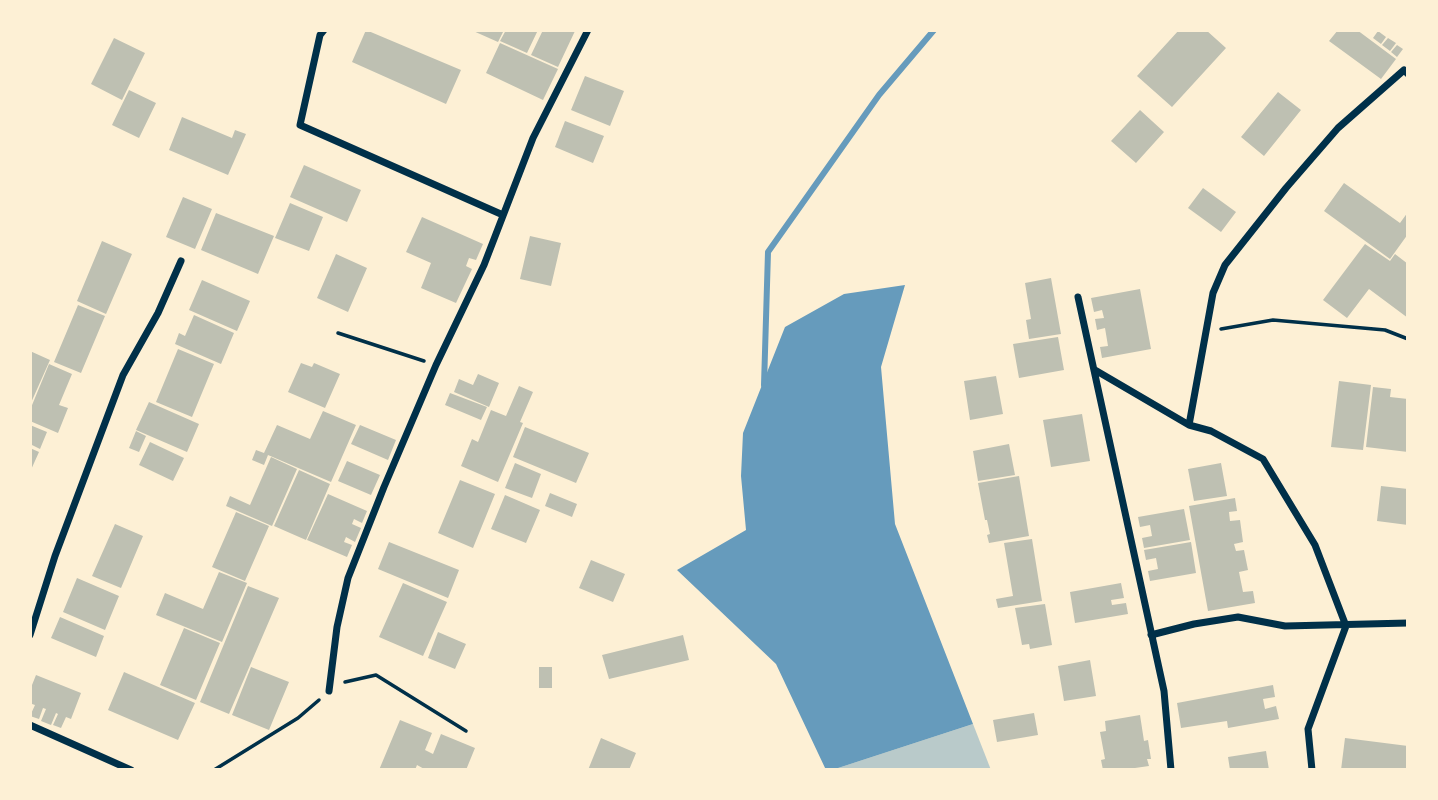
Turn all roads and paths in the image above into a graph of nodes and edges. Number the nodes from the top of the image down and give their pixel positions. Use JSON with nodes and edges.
{"nodes":[{"id":1,"x":324,"y":30,"type":"edge"},
{"id":2,"x":587,"y":30,"type":"edge"},
{"id":3,"x":1408,"y":74,"type":"edge"},
{"id":4,"x":503,"y":215,"type":"junction"},
{"id":5,"x":181,"y":261,"type":"dead end"},
{"id":6,"x":1078,"y":297,"type":"dead end"},
{"id":7,"x":1205,"y":330,"type":"junction"},
{"id":8,"x":338,"y":333,"type":"dead end"},
{"id":9,"x":1408,"y":339,"type":"edge"},
{"id":10,"x":436,"y":365,"type":"junction"},
{"id":11,"x":1095,"y":370,"type":"junction"},
{"id":12,"x":1189,"y":425,"type":"junction"},
{"id":13,"x":1408,"y":624,"type":"edge"},
{"id":14,"x":1346,"y":626,"type":"junction"},
{"id":15,"x":30,"y":635,"type":"edge"},
{"id":16,"x":1151,"y":635,"type":"junction"},
{"id":17,"x":329,"y":691,"type":"junction"},
{"id":18,"x":30,"y":726,"type":"edge"},
{"id":19,"x":466,"y":732,"type":"dead end"},
{"id":20,"x":131,"y":770,"type":"edge"},
{"id":21,"x":214,"y":770,"type":"edge"},
{"id":22,"x":1171,"y":770,"type":"edge"},
{"id":23,"x":1312,"y":770,"type":"edge"}],
"edges":[{"from":1,"to":4,"type":"street"},
{"from":2,"to":4,"type":"street"},
{"from":3,"to":7,"type":"street"},
{"from":4,"to":10,"type":"street"},
{"from":5,"to":15,"type":"street"},
{"from":6,"to":11,"type":"street"},
{"from":7,"to":9,"type":"path"},
{"from":7,"to":12,"type":"street"},
{"from":8,"to":10,"type":"path"},
{"from":10,"to":17,"type":"street"},
{"from":11,"to":12,"type":"street"},
{"from":11,"to":16,"type":"street"},
{"from":12,"to":14,"type":"street"},
{"from":13,"to":14,"type":"street"},
{"from":14,"to":16,"type":"street"},
{"from":14,"to":23,"type":"street"},
{"from":16,"to":22,"type":"street"},
{"from":17,"to":19,"type":"path"},
{"from":17,"to":21,"type":"path"},
{"from":18,"to":20,"type":"street"}]}
